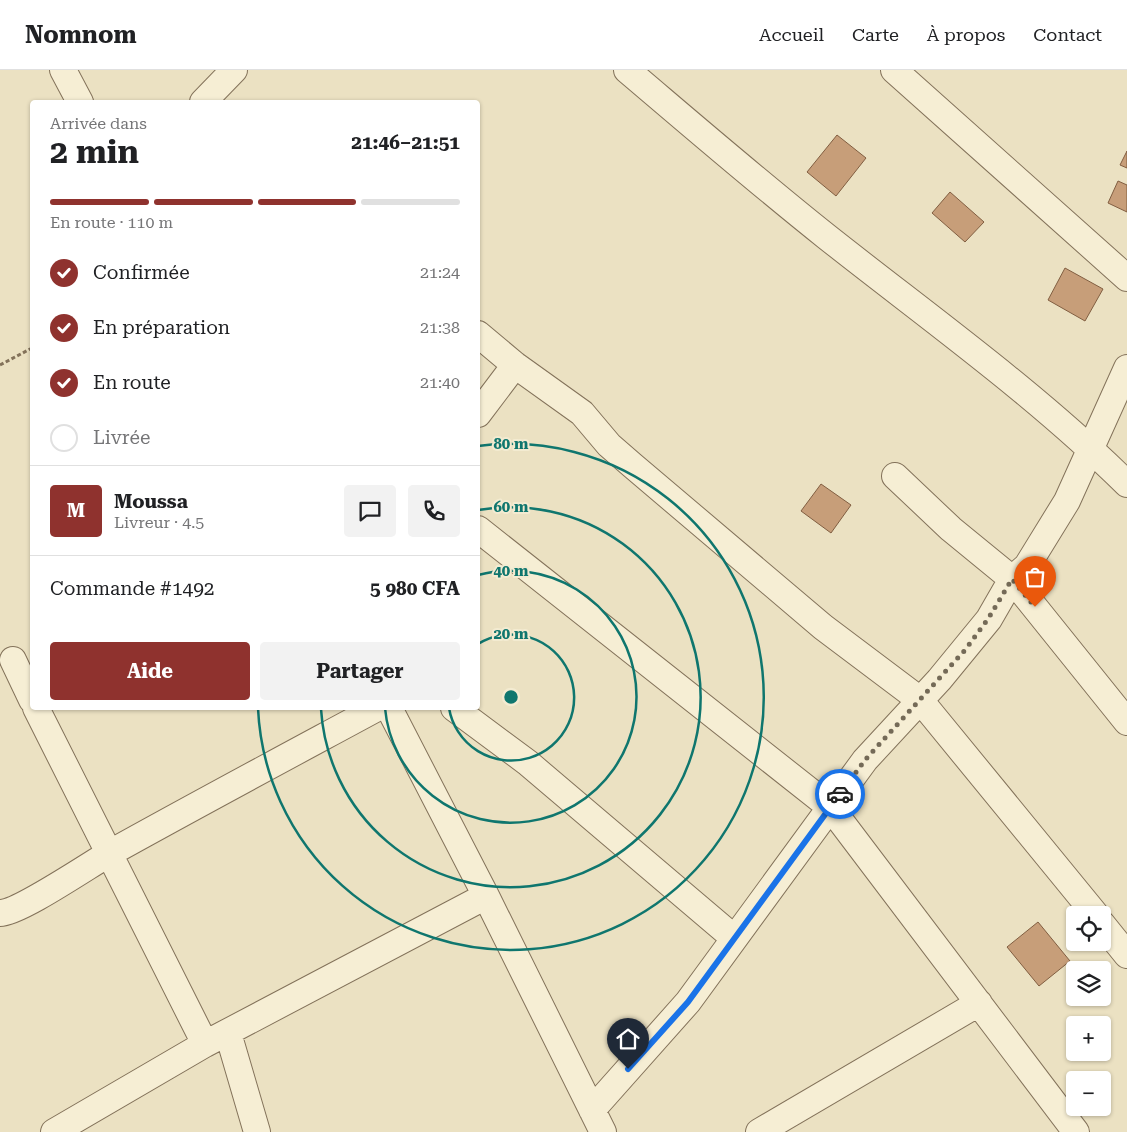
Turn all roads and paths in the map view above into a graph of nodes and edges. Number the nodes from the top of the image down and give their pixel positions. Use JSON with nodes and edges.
{"nodes":[{"id":1,"x":63,"y":70,"type":"edge"},
{"id":2,"x":234,"y":70,"type":"edge"},
{"id":3,"x":627,"y":70,"type":"edge"},
{"id":4,"x":894,"y":70,"type":"edge"},
{"id":5,"x":79,"y":100,"type":"edge"},
{"id":6,"x":205,"y":100,"type":"edge"},
{"id":7,"x":1127,"y":278,"type":"edge"},
{"id":8,"x":480,"y":336,"type":"edge"},
{"id":9,"x":30,"y":349,"type":"edge"},
{"id":10,"x":0,"y":365,"type":"edge"},
{"id":11,"x":515,"y":365,"type":"junction"},
{"id":12,"x":1127,"y":368,"type":"edge"},
{"id":13,"x":480,"y":411,"type":"edge"},
{"id":14,"x":1091,"y":448,"type":"junction"},
{"id":15,"x":895,"y":476,"type":"dead end"},
{"id":16,"x":1127,"y":484,"type":"edge"},
{"id":17,"x":480,"y":531,"type":"edge"},
{"id":18,"x":1012,"y":579,"type":"junction"},
{"id":19,"x":15,"y":659,"type":"edge"},
{"id":20,"x":30,"y":695,"type":"edge"},
{"id":21,"x":920,"y":700,"type":"junction"},
{"id":22,"x":37,"y":710,"type":"edge"},
{"id":23,"x":373,"y":710,"type":"edge"},
{"id":24,"x":390,"y":710,"type":"edge"},
{"id":25,"x":457,"y":710,"type":"edge"},
{"id":26,"x":1127,"y":722,"type":"edge"},
{"id":27,"x":830,"y":807,"type":"junction"},
{"id":28,"x":109,"y":854,"type":"junction"},
{"id":29,"x":486,"y":896,"type":"junction"},
{"id":30,"x":1089,"y":906,"type":"edge"},
{"id":31,"x":0,"y":914,"type":"edge"},
{"id":32,"x":1111,"y":935,"type":"edge"},
{"id":33,"x":734,"y":938,"type":"junction"},
{"id":34,"x":1127,"y":955,"type":"edge"},
{"id":35,"x":979,"y":1003,"type":"junction"},
{"id":36,"x":228,"y":1033,"type":"junction"},
{"id":37,"x":204,"y":1044,"type":"junction"},
{"id":38,"x":598,"y":1121,"type":"edge"},
{"id":39,"x":1064,"y":1128,"type":"edge"},
{"id":40,"x":54,"y":1132,"type":"edge"},
{"id":41,"x":258,"y":1132,"type":"edge"},
{"id":42,"x":759,"y":1132,"type":"edge"}],
"edges":[{"from":1,"to":5,"type":"street"},
{"from":2,"to":6,"type":"street"},
{"from":3,"to":14,"type":"street"},
{"from":4,"to":7,"type":"street"},
{"from":8,"to":11,"type":"street"},
{"from":9,"to":10,"type":"path"},
{"from":11,"to":13,"type":"street"},
{"from":11,"to":21,"type":"street"},
{"from":12,"to":14,"type":"street"},
{"from":14,"to":16,"type":"street"},
{"from":14,"to":18,"type":"street"},
{"from":15,"to":18,"type":"street"},
{"from":17,"to":27,"type":"street"},
{"from":18,"to":21,"type":"street"},
{"from":18,"to":26,"type":"street"},
{"from":19,"to":20,"type":"street"},
{"from":21,"to":27,"type":"street"},
{"from":21,"to":30,"type":"street"},
{"from":22,"to":28,"type":"street"},
{"from":23,"to":28,"type":"street"},
{"from":24,"to":29,"type":"street"},
{"from":25,"to":33,"type":"street"},
{"from":27,"to":33,"type":"street"},
{"from":27,"to":35,"type":"street"},
{"from":28,"to":31,"type":"street"},
{"from":28,"to":37,"type":"street"},
{"from":29,"to":36,"type":"street"},
{"from":29,"to":38,"type":"street"},
{"from":32,"to":34,"type":"street"},
{"from":33,"to":38,"type":"street"},
{"from":35,"to":39,"type":"street"},
{"from":35,"to":42,"type":"street"},
{"from":36,"to":37,"type":"street"},
{"from":36,"to":41,"type":"street"},
{"from":37,"to":40,"type":"street"}]}
